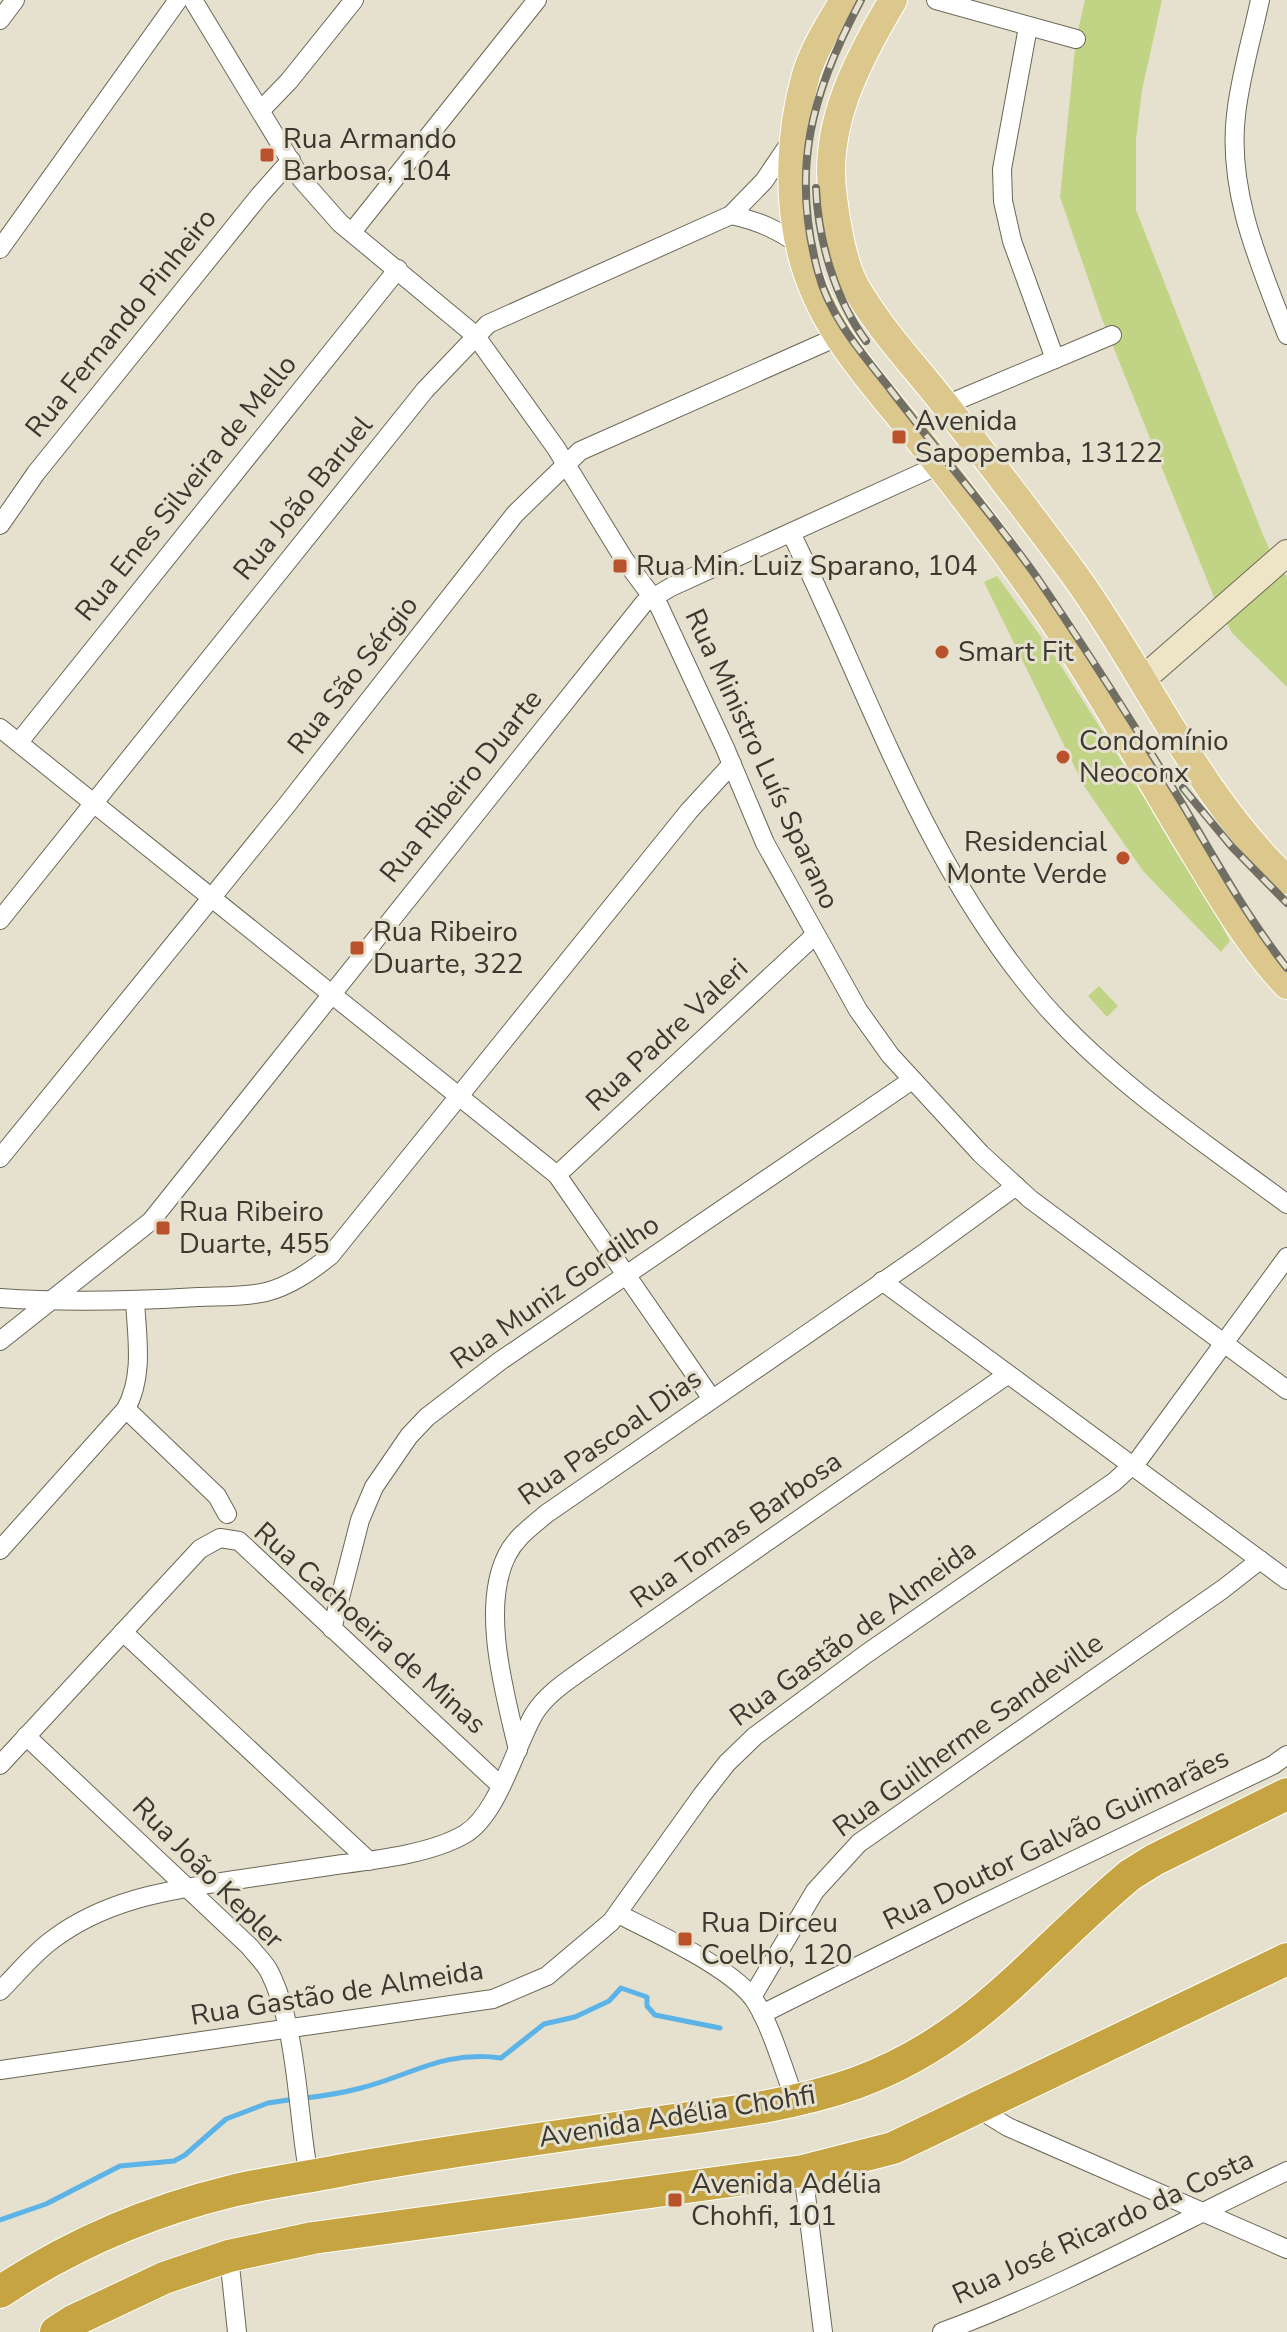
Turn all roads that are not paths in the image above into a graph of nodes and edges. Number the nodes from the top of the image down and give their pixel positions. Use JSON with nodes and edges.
{"nodes":[{"id":1,"x":15,"y":0,"type":"edge"},
{"id":2,"x":178,"y":0,"type":"edge"},
{"id":3,"x":193,"y":0,"type":"edge"},
{"id":4,"x":354,"y":0,"type":"edge"},
{"id":5,"x":537,"y":0,"type":"edge"},
{"id":6,"x":844,"y":0,"type":"edge"},
{"id":7,"x":893,"y":0,"type":"edge"},
{"id":8,"x":936,"y":0,"type":"edge"},
{"id":9,"x":1260,"y":0,"type":"edge"},
{"id":10,"x":0,"y":20,"type":"edge"},
{"id":11,"x":1028,"y":27,"type":"junction"},
{"id":12,"x":1076,"y":39,"type":"dead end"},
{"id":13,"x":261,"y":110,"type":"junction"},
{"id":14,"x":796,"y":130,"type":"junction"},
{"id":15,"x":291,"y":160,"type":"junction"},
{"id":16,"x":731,"y":215,"type":"junction"},
{"id":17,"x":352,"y":232,"type":"junction"},
{"id":18,"x":801,"y":246,"type":"junction"},
{"id":19,"x":0,"y":249,"type":"edge"},
{"id":20,"x":398,"y":269,"type":"junction"},
{"id":21,"x":1281,"y":301,"type":"edge"},
{"id":22,"x":864,"y":302,"type":"junction"},
{"id":23,"x":475,"y":335,"type":"junction"},
{"id":24,"x":1112,"y":335,"type":"dead end"},
{"id":25,"x":1287,"y":335,"type":"edge"},
{"id":26,"x":837,"y":337,"type":"junction"},
{"id":27,"x":1055,"y":359,"type":"junction"},
{"id":28,"x":923,"y":379,"type":"junction"},
{"id":29,"x":946,"y":405,"type":"junction"},
{"id":30,"x":565,"y":464,"type":"junction"},
{"id":31,"x":939,"y":465,"type":"junction"},
{"id":32,"x":0,"y":525,"type":"edge"},
{"id":33,"x":1036,"y":526,"type":"junction"},
{"id":34,"x":791,"y":533,"type":"junction"},
{"id":35,"x":1287,"y":553,"type":"edge"},
{"id":36,"x":653,"y":598,"type":"junction"},
{"id":37,"x":1060,"y":632,"type":"junction"},
{"id":38,"x":1143,"y":679,"type":"junction"},
{"id":39,"x":0,"y":728,"type":"edge"},
{"id":40,"x":19,"y":742,"type":"junction"},
{"id":41,"x":732,"y":764,"type":"junction"},
{"id":42,"x":94,"y":802,"type":"junction"},
{"id":43,"x":1287,"y":880,"type":"edge"},
{"id":44,"x":211,"y":896,"type":"junction"},
{"id":45,"x":0,"y":920,"type":"edge"},
{"id":46,"x":814,"y":936,"type":"junction"},
{"id":47,"x":1287,"y":985,"type":"edge"},
{"id":48,"x":331,"y":993,"type":"junction"},
{"id":49,"x":912,"y":1080,"type":"junction"},
{"id":50,"x":459,"y":1096,"type":"junction"},
{"id":51,"x":0,"y":1158,"type":"edge"},
{"id":52,"x":557,"y":1175,"type":"junction"},
{"id":53,"x":1016,"y":1186,"type":"junction"},
{"id":54,"x":1287,"y":1204,"type":"edge"},
{"id":55,"x":1287,"y":1257,"type":"edge"},
{"id":56,"x":628,"y":1275,"type":"junction"},
{"id":57,"x":882,"y":1281,"type":"junction"},
{"id":58,"x":0,"y":1298,"type":"edge"},
{"id":59,"x":50,"y":1301,"type":"junction"},
{"id":60,"x":135,"y":1301,"type":"junction"},
{"id":61,"x":0,"y":1341,"type":"edge"},
{"id":62,"x":1222,"y":1342,"type":"junction"},
{"id":63,"x":1007,"y":1375,"type":"junction"},
{"id":64,"x":1287,"y":1390,"type":"edge"},
{"id":65,"x":712,"y":1399,"type":"junction"},
{"id":66,"x":126,"y":1409,"type":"junction"},
{"id":67,"x":1132,"y":1465,"type":"junction"},
{"id":68,"x":227,"y":1514,"type":"dead end"},
{"id":69,"x":0,"y":1550,"type":"edge"},
{"id":70,"x":1260,"y":1560,"type":"junction"},
{"id":71,"x":1287,"y":1580,"type":"edge"},
{"id":72,"x":332,"y":1629,"type":"junction"},
{"id":73,"x":123,"y":1632,"type":"junction"},
{"id":74,"x":26,"y":1736,"type":"junction"},
{"id":75,"x":518,"y":1750,"type":"junction"},
{"id":76,"x":1287,"y":1755,"type":"edge"},
{"id":77,"x":0,"y":1765,"type":"edge"},
{"id":78,"x":501,"y":1786,"type":"junction"},
{"id":79,"x":1287,"y":1794,"type":"edge"},
{"id":80,"x":369,"y":1861,"type":"junction"},
{"id":81,"x":186,"y":1888,"type":"junction"},
{"id":82,"x":618,"y":1914,"type":"junction"},
{"id":83,"x":1287,"y":1959,"type":"edge"},
{"id":84,"x":0,"y":1991,"type":"edge"},
{"id":85,"x":752,"y":1997,"type":"junction"},
{"id":86,"x":762,"y":2014,"type":"junction"},
{"id":87,"x":287,"y":2030,"type":"junction"},
{"id":88,"x":0,"y":2070,"type":"edge"},
{"id":89,"x":795,"y":2100,"type":"junction"},
{"id":90,"x":977,"y":2108,"type":"junction"},
{"id":91,"x":803,"y":2171,"type":"junction"},
{"id":92,"x":1287,"y":2171,"type":"edge"},
{"id":93,"x":309,"y":2177,"type":"junction"},
{"id":94,"x":1202,"y":2212,"type":"junction"},
{"id":95,"x":1287,"y":2249,"type":"edge"},
{"id":96,"x":229,"y":2256,"type":"junction"},
{"id":97,"x":0,"y":2292,"type":"edge"},
{"id":98,"x":976,"y":2326,"type":"edge"},
{"id":99,"x":56,"y":2332,"type":"edge"},
{"id":100,"x":237,"y":2332,"type":"edge"},
{"id":101,"x":823,"y":2332,"type":"edge"},
{"id":102,"x":942,"y":2332,"type":"edge"}],
"edges":[{"from":1,"to":10,"type":"street"},
{"from":2,"to":19,"type":"street"},
{"from":3,"to":13,"type":"street","name":"Rua Ministro Luís Sparano"},
{"from":4,"to":13,"type":"street"},
{"from":5,"to":17,"type":"street"},
{"from":6,"to":14,"type":"main road"},
{"from":7,"to":22,"type":"main road"},
{"from":8,"to":11,"type":"street"},
{"from":9,"to":21,"type":"street"},
{"from":11,"to":12,"type":"street"},
{"from":11,"to":27,"type":"street"},
{"from":13,"to":15,"type":"street","name":"Rua Ministro Luís Sparano"},
{"from":14,"to":16,"type":"street","name":"Rua João Baruel"},
{"from":14,"to":18,"type":"main road"},
{"from":15,"to":17,"type":"street","name":"Rua Ministro Luís Sparano"},
{"from":15,"to":32,"type":"street","name":"Rua Fernando Pinheiro"},
{"from":16,"to":18,"type":"street"},
{"from":16,"to":23,"type":"street","name":"Rua João Baruel"},
{"from":17,"to":20,"type":"street","name":"Rua Ministro Luís Sparano"},
{"from":18,"to":26,"type":"main road"},
{"from":20,"to":23,"type":"street","name":"Rua Ministro Luís Sparano"},
{"from":20,"to":40,"type":"street","name":"Rua Enes Silveira de Mello"},
{"from":21,"to":25,"type":"street"},
{"from":22,"to":26,"type":"main road"},
{"from":22,"to":28,"type":"main road"},
{"from":23,"to":30,"type":"street","name":"Rua Ministro Luís Sparano"},
{"from":23,"to":42,"type":"street","name":"Rua João Baruel"},
{"from":24,"to":27,"type":"street"},
{"from":26,"to":28,"type":"main road"},
{"from":26,"to":30,"type":"street","name":"Rua São Sérgio"},
{"from":26,"to":31,"type":"main road"},
{"from":27,"to":29,"type":"street"},
{"from":28,"to":29,"type":"main road"},
{"from":29,"to":33,"type":"main road"},
{"from":30,"to":36,"type":"street","name":"Rua Ministro Luís Sparano"},
{"from":30,"to":44,"type":"street","name":"Rua São Sérgio"},
{"from":31,"to":33,"type":"main road"},
{"from":31,"to":34,"type":"street","name":"Rua Ribeiro Duarte"},
{"from":31,"to":37,"type":"main road"},
{"from":33,"to":38,"type":"main road"},
{"from":34,"to":36,"type":"street","name":"Rua Ribeiro Duarte"},
{"from":34,"to":54,"type":"street"},
{"from":35,"to":38,"type":"street"},
{"from":36,"to":41,"type":"street","name":"Rua Ministro Luís Sparano"},
{"from":36,"to":48,"type":"street","name":"Rua Ribeiro Duarte"},
{"from":37,"to":38,"type":"main road"},
{"from":37,"to":47,"type":"main road"},
{"from":38,"to":43,"type":"main road"},
{"from":39,"to":40,"type":"street"},
{"from":40,"to":42,"type":"street"},
{"from":41,"to":46,"type":"street","name":"Rua Ministro Luís Sparano"},
{"from":41,"to":50,"type":"street"},
{"from":42,"to":44,"type":"street"},
{"from":42,"to":45,"type":"street","name":"Rua João Baruel"},
{"from":44,"to":48,"type":"street"},
{"from":44,"to":51,"type":"street","name":"Rua São Sérgio"},
{"from":46,"to":49,"type":"street","name":"Rua Ministro Luís Sparano"},
{"from":46,"to":52,"type":"street","name":"Rua Padre Valeri"},
{"from":48,"to":50,"type":"street"},
{"from":48,"to":59,"type":"street","name":"Rua Ribeiro Duarte"},
{"from":49,"to":53,"type":"street","name":"Rua Ministro Luís Sparano"},
{"from":49,"to":56,"type":"street","name":"Rua Muniz Gordilho"},
{"from":50,"to":52,"type":"street"},
{"from":50,"to":60,"type":"street"},
{"from":52,"to":56,"type":"street"},
{"from":53,"to":57,"type":"street","name":"Rua Pascoal Dias"},
{"from":53,"to":62,"type":"street","name":"Rua Ministro Luís Sparano"},
{"from":55,"to":62,"type":"street","name":"Rua Gastão de Almeida"},
{"from":56,"to":65,"type":"street"},
{"from":56,"to":72,"type":"street","name":"Rua Muniz Gordilho"},
{"from":57,"to":63,"type":"street"},
{"from":57,"to":65,"type":"street","name":"Rua Pascoal Dias"},
{"from":58,"to":59,"type":"street"},
{"from":59,"to":60,"type":"street"},
{"from":59,"to":61,"type":"street","name":"Rua Ribeiro Duarte"},
{"from":60,"to":66,"type":"street"},
{"from":62,"to":64,"type":"street","name":"Rua Ministro Luís Sparano"},
{"from":62,"to":67,"type":"street","name":"Rua Gastão de Almeida"},
{"from":63,"to":67,"type":"street"},
{"from":63,"to":75,"type":"street","name":"Rua Tomas Barbosa"},
{"from":65,"to":75,"type":"street","name":"Rua Pascoal Dias"},
{"from":66,"to":68,"type":"street","name":"Rua Cachoeira de Minas"},
{"from":66,"to":69,"type":"street"},
{"from":67,"to":70,"type":"street"},
{"from":67,"to":82,"type":"street","name":"Rua Gastão de Almeida"},
{"from":70,"to":71,"type":"street"},
{"from":70,"to":85,"type":"street","name":"Rua Guilherme Sandeville"},
{"from":72,"to":73,"type":"street","name":"Rua Cachoeira de Minas"},
{"from":72,"to":78,"type":"street","name":"Rua Cachoeira de Minas"},
{"from":73,"to":74,"type":"street","name":"Rua Cachoeira de Minas"},
{"from":73,"to":80,"type":"street"},
{"from":74,"to":77,"type":"street","name":"Rua Cachoeira de Minas"},
{"from":74,"to":81,"type":"street","name":"Rua João Kepler"},
{"from":75,"to":78,"type":"street"},
{"from":76,"to":86,"type":"street","name":"Rua Doutor Galvão Guimarães"},
{"from":78,"to":80,"type":"street"},
{"from":79,"to":89,"type":"highway","name":"Avenida Adélia Chohfi"},
{"from":80,"to":81,"type":"street"},
{"from":81,"to":84,"type":"street"},
{"from":81,"to":87,"type":"street","name":"Rua João Kepler"},
{"from":82,"to":85,"type":"street"},
{"from":82,"to":87,"type":"street","name":"Rua Gastão de Almeida"},
{"from":83,"to":90,"type":"highway"},
{"from":85,"to":86,"type":"street"},
{"from":86,"to":89,"type":"street"},
{"from":87,"to":88,"type":"street","name":"Rua Gastão de Almeida"},
{"from":87,"to":93,"type":"street","name":"Rua João Kepler"},
{"from":89,"to":93,"type":"highway","name":"Avenida Adélia Chohfi"},
{"from":90,"to":91,"type":"highway"},
{"from":90,"to":94,"type":"street"},
{"from":91,"to":96,"type":"highway"},
{"from":91,"to":101,"type":"street"},
{"from":92,"to":94,"type":"street","name":"Rua José Ricardo da Costa"},
{"from":93,"to":97,"type":"highway","name":"Avenida Adélia Chohfi"},
{"from":94,"to":95,"type":"street"},
{"from":94,"to":98,"type":"street","name":"Rua José Ricardo da Costa"},
{"from":96,"to":99,"type":"highway"},
{"from":96,"to":100,"type":"street"},
{"from":98,"to":102,"type":"street","name":"Rua José Ricardo da Costa"}]}
